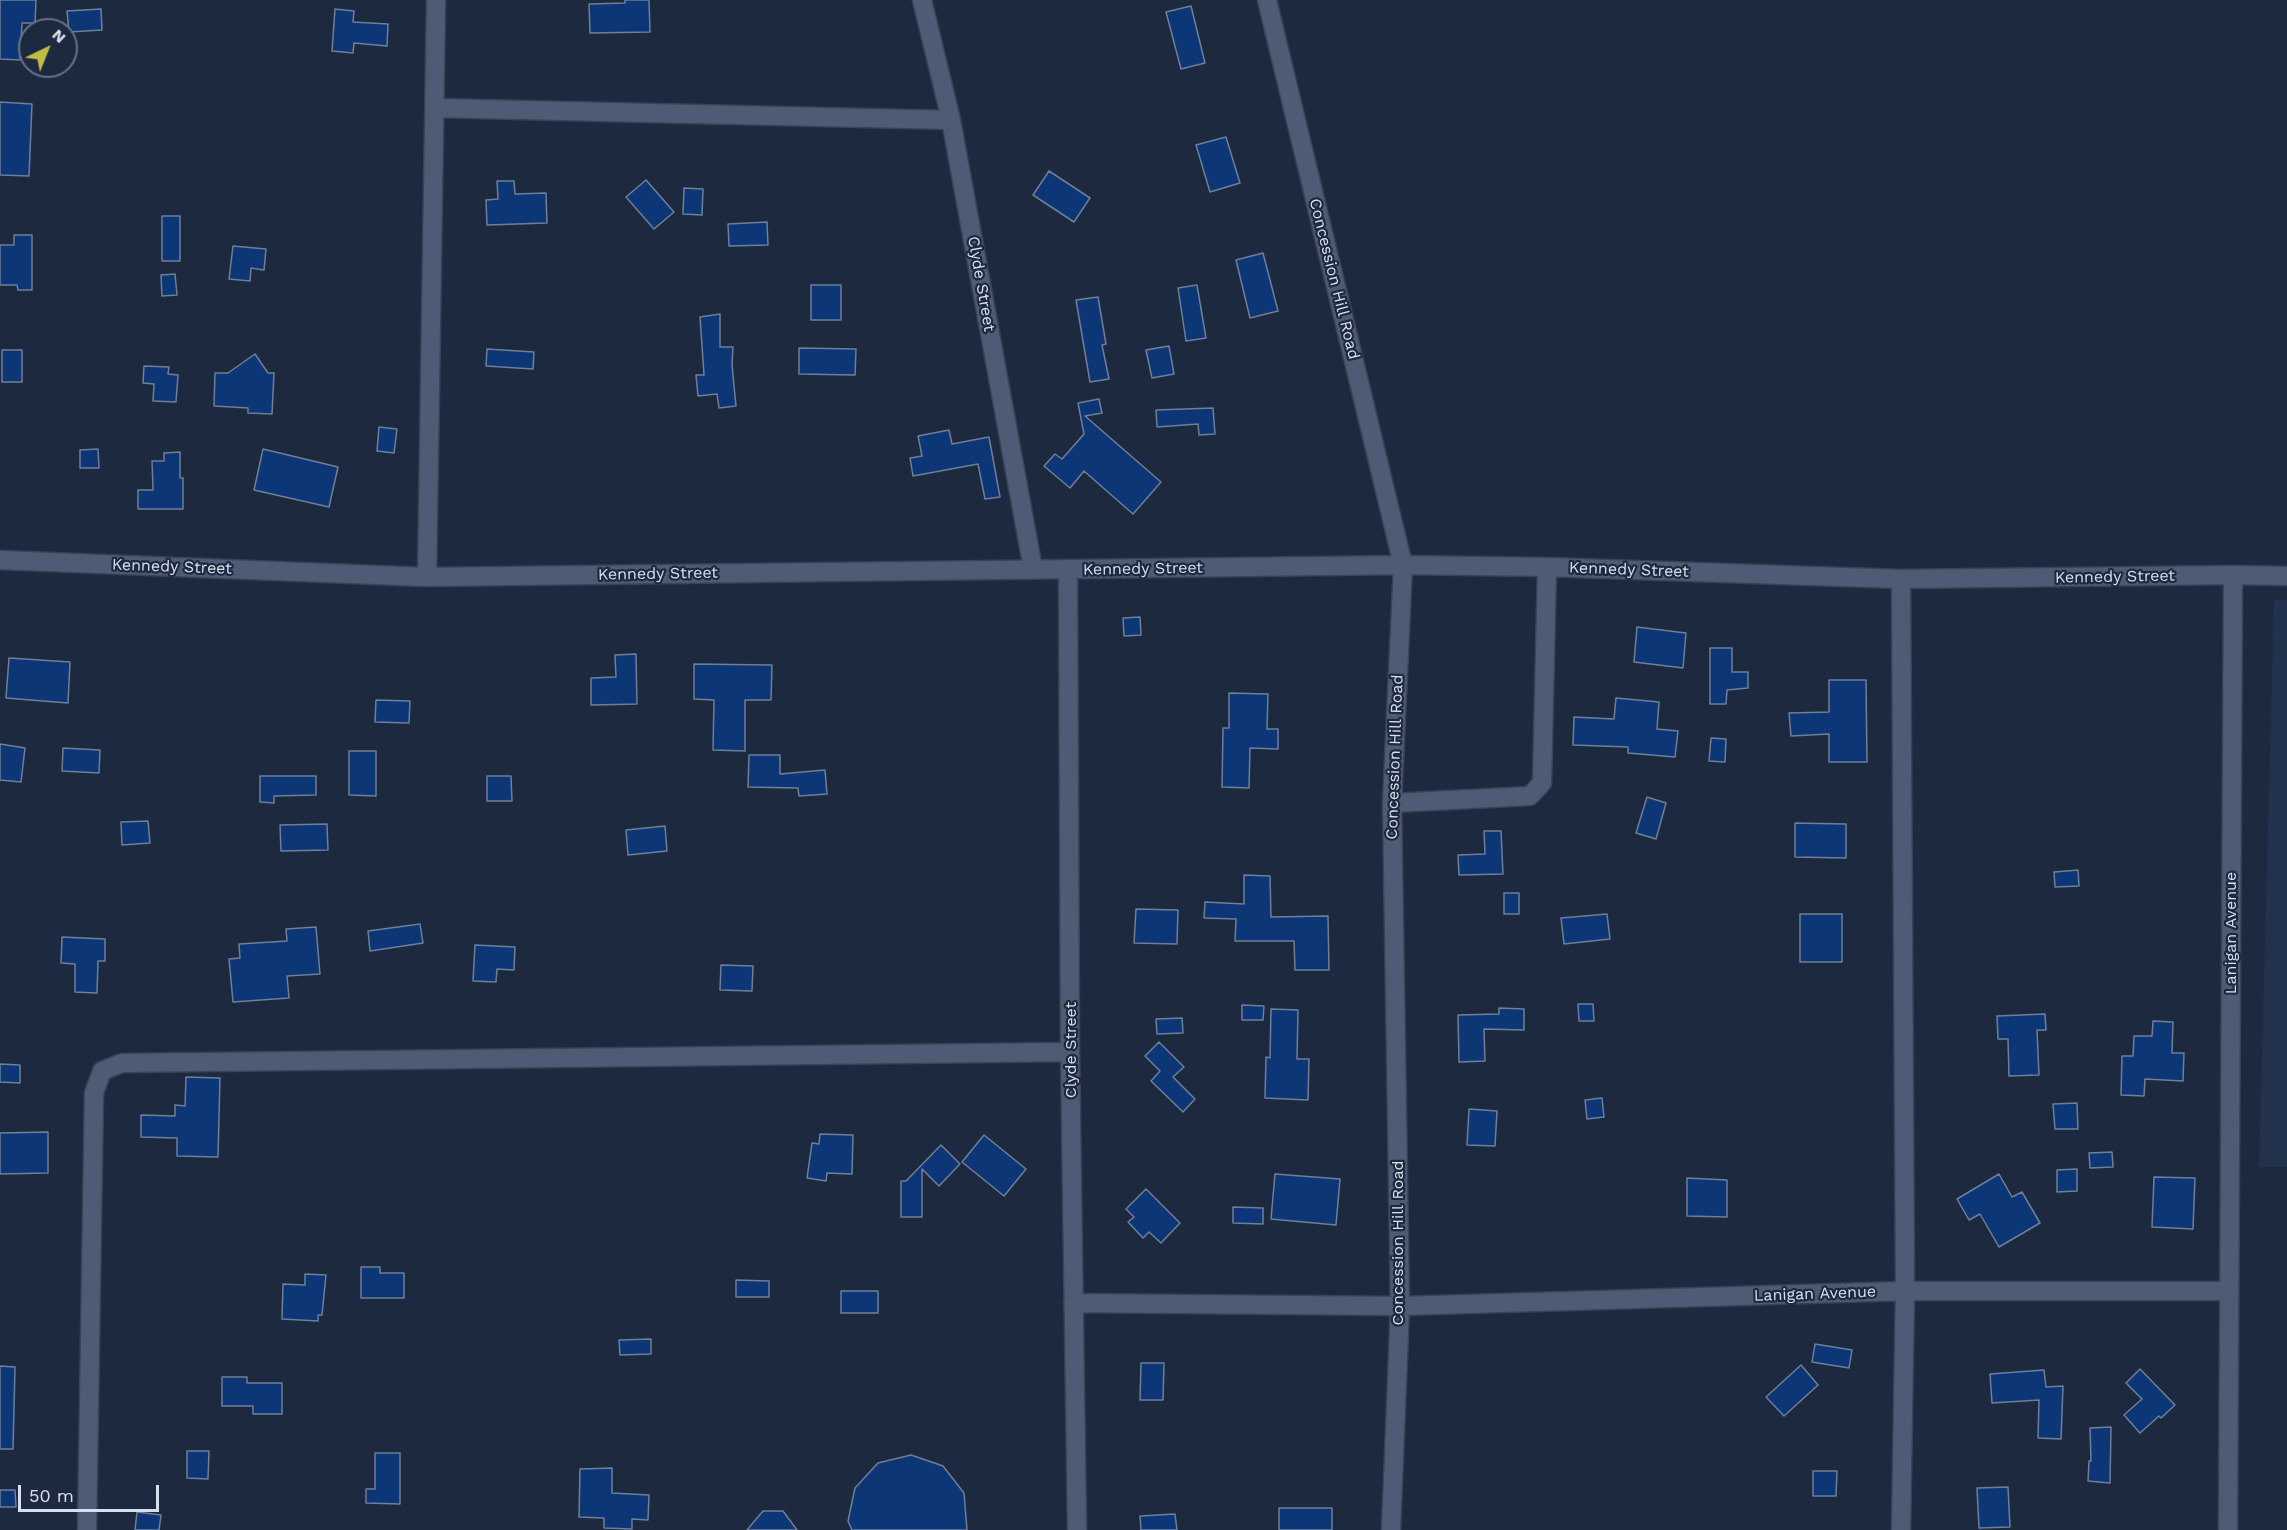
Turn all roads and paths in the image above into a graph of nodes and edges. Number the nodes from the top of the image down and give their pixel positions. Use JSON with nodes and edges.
{"nodes":[{"id":1,"x":436,"y":0,"type":"edge"},
{"id":2,"x":922,"y":0,"type":"edge"},
{"id":3,"x":1267,"y":0,"type":"edge"},
{"id":4,"x":435,"y":108,"type":"junction"},
{"id":5,"x":951,"y":120,"type":"junction"},
{"id":6,"x":0,"y":560,"type":"edge"},
{"id":7,"x":1403,"y":565,"type":"junction"},
{"id":8,"x":1547,"y":567,"type":"junction"},
{"id":9,"x":1033,"y":569,"type":"junction"},
{"id":10,"x":1068,"y":570,"type":"junction"},
{"id":11,"x":2233,"y":575,"type":"junction"},
{"id":12,"x":2287,"y":576,"type":"edge"},
{"id":13,"x":427,"y":577,"type":"junction"},
{"id":14,"x":1900,"y":579,"type":"junction"},
{"id":15,"x":1392,"y":803,"type":"junction"},
{"id":16,"x":1070,"y":1052,"type":"junction"},
{"id":17,"x":1905,"y":1291,"type":"junction"},
{"id":18,"x":2229,"y":1291,"type":"junction"},
{"id":19,"x":1073,"y":1303,"type":"junction"},
{"id":20,"x":1400,"y":1306,"type":"junction"},
{"id":21,"x":87,"y":1530,"type":"edge"},
{"id":22,"x":1077,"y":1530,"type":"edge"},
{"id":23,"x":1391,"y":1530,"type":"edge"},
{"id":24,"x":1901,"y":1530,"type":"edge"},
{"id":25,"x":2228,"y":1530,"type":"edge"}],
"edges":[{"from":1,"to":4,"type":"street"},
{"from":2,"to":5,"type":"street","name":"Clyde Street"},
{"from":3,"to":7,"type":"street","name":"Concession Hill Road"},
{"from":4,"to":5,"type":"street"},
{"from":4,"to":13,"type":"street"},
{"from":5,"to":9,"type":"street","name":"Clyde Street"},
{"from":6,"to":13,"type":"street","name":"Kennedy Street"},
{"from":7,"to":8,"type":"street","name":"Kennedy Street"},
{"from":7,"to":10,"type":"street","name":"Kennedy Street"},
{"from":7,"to":15,"type":"street","name":"Concession Hill Road"},
{"from":8,"to":14,"type":"street","name":"Kennedy Street"},
{"from":8,"to":15,"type":"street"},
{"from":9,"to":10,"type":"street","name":"Kennedy Street"},
{"from":9,"to":13,"type":"street","name":"Kennedy Street"},
{"from":10,"to":16,"type":"street","name":"Clyde Street"},
{"from":11,"to":12,"type":"street","name":"Kennedy Street"},
{"from":11,"to":14,"type":"street","name":"Kennedy Street"},
{"from":11,"to":18,"type":"street","name":"Lanigan Avenue"},
{"from":14,"to":17,"type":"street"},
{"from":15,"to":20,"type":"street","name":"Concession Hill Road"},
{"from":16,"to":19,"type":"street","name":"Clyde Street"},
{"from":16,"to":21,"type":"street"},
{"from":17,"to":18,"type":"street","name":"Lanigan Avenue"},
{"from":17,"to":20,"type":"street","name":"Lanigan Avenue"},
{"from":17,"to":24,"type":"street"},
{"from":18,"to":25,"type":"street","name":"Lanigan Avenue"},
{"from":19,"to":20,"type":"street","name":"Lanigan Avenue"},
{"from":19,"to":22,"type":"street","name":"Clyde Street"},
{"from":20,"to":23,"type":"street","name":"Concession Hill Road"}]}
